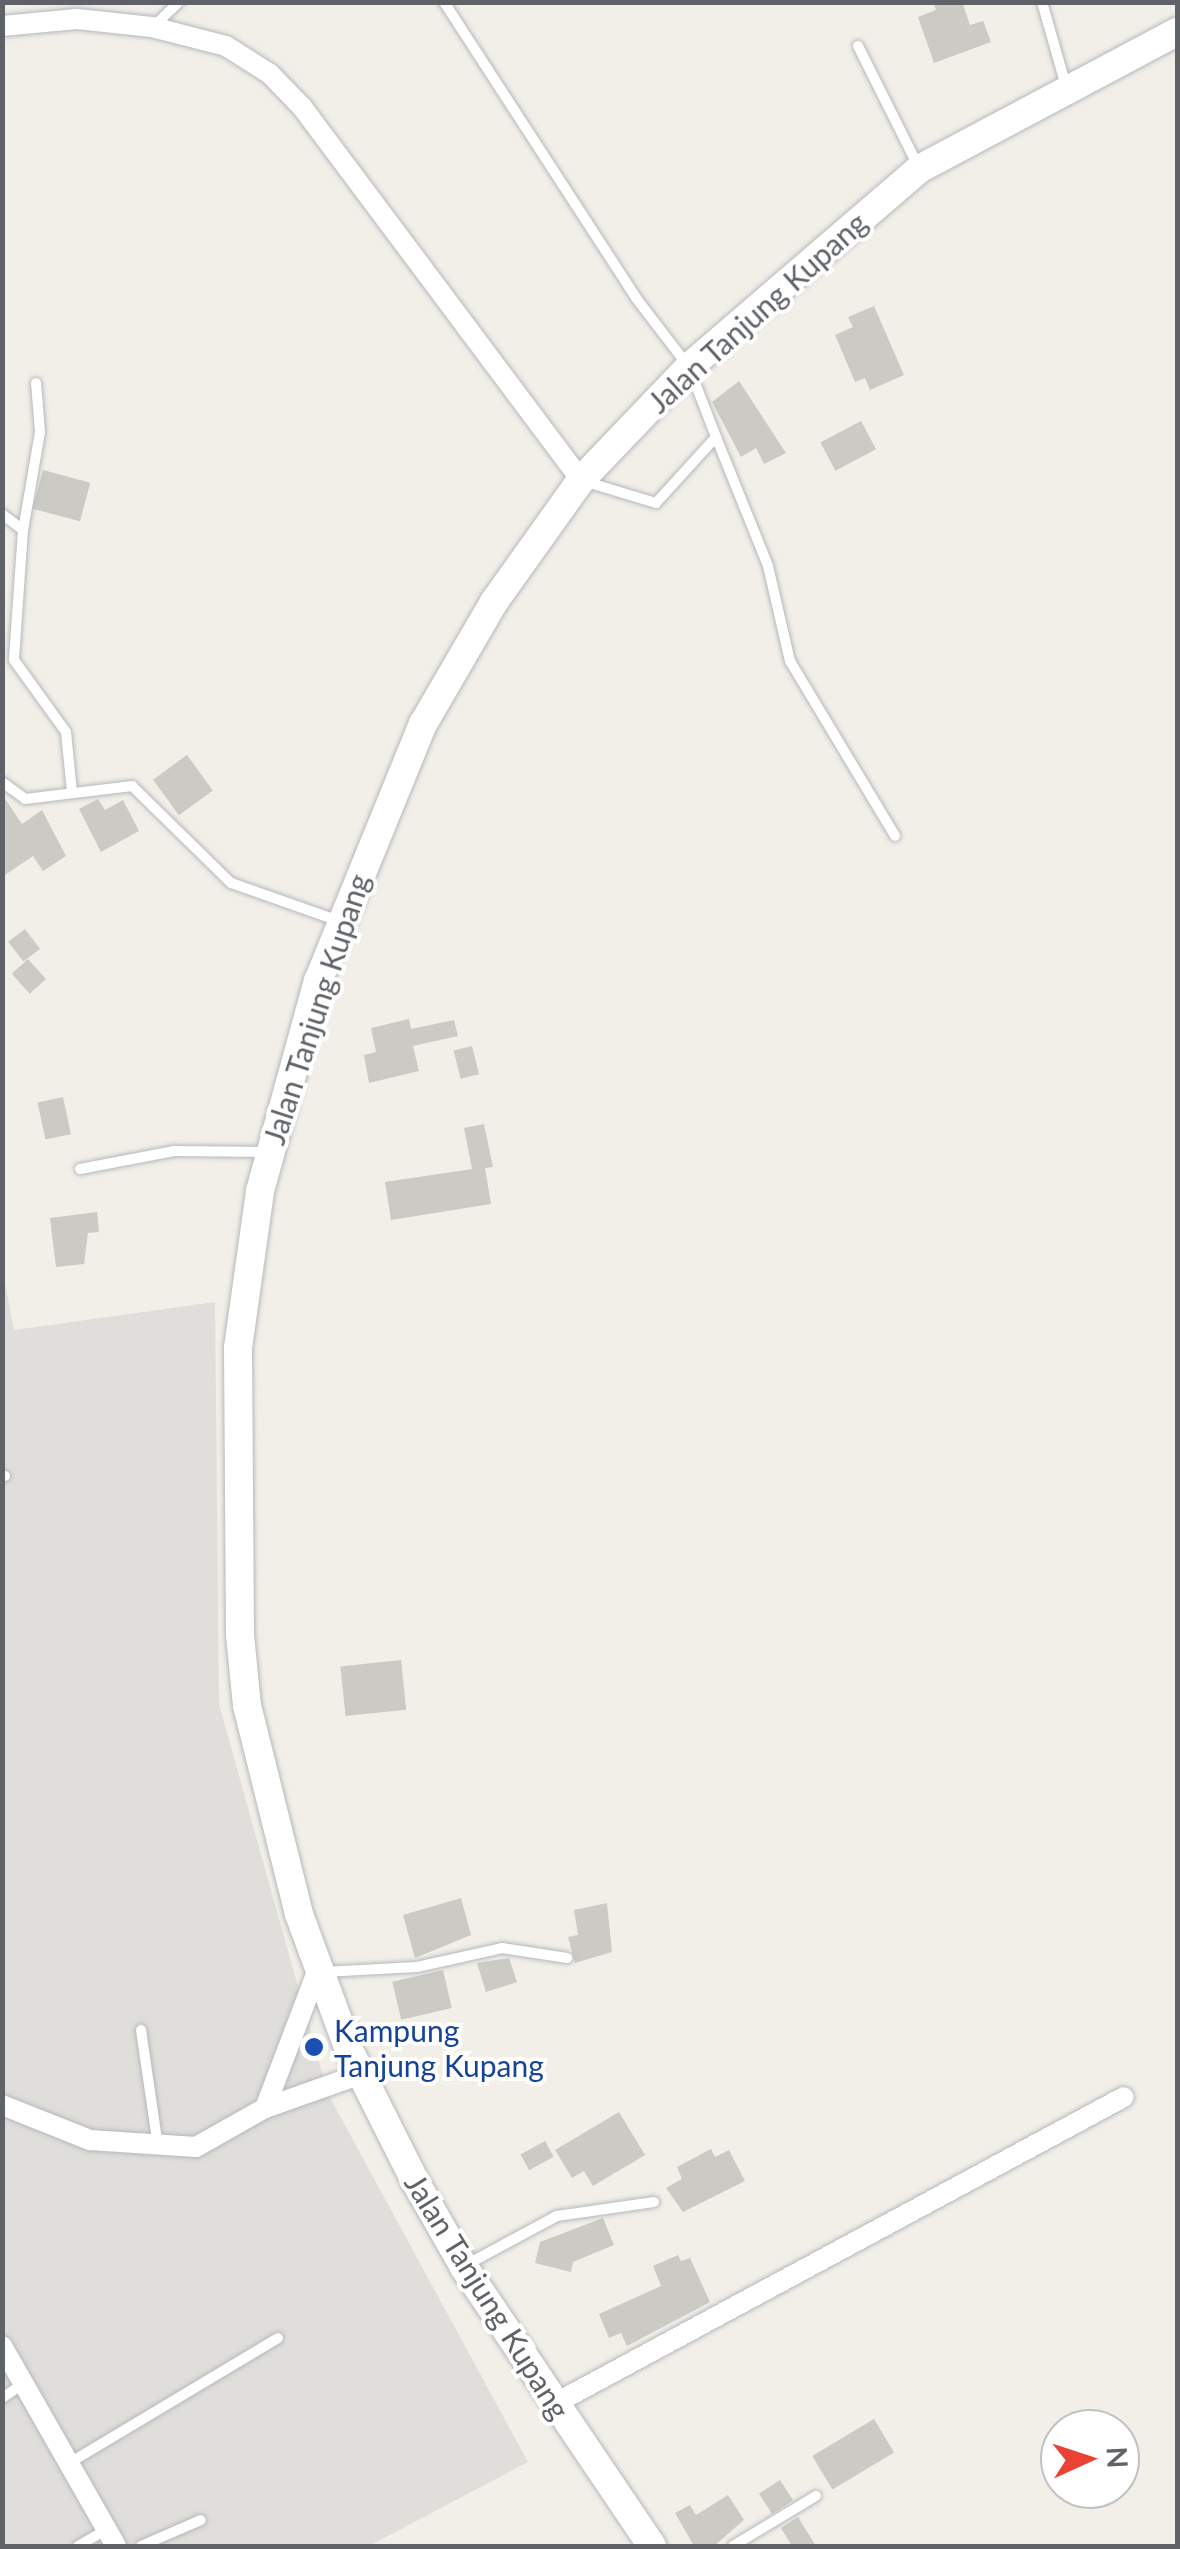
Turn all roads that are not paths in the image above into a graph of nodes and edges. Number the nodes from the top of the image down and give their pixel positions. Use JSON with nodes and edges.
{"nodes":[{"id":1,"x":179,"y":2,"type":"edge"},
{"id":2,"x":444,"y":2,"type":"edge"},
{"id":3,"x":1042,"y":2,"type":"edge"},
{"id":4,"x":79,"y":11,"type":"edge"},
{"id":5,"x":2,"y":26,"type":"edge"},
{"id":6,"x":152,"y":27,"type":"junction"},
{"id":7,"x":1178,"y":31,"type":"edge"},
{"id":8,"x":858,"y":46,"type":"dead end"},
{"id":9,"x":1066,"y":86,"type":"junction"},
{"id":10,"x":919,"y":169,"type":"junction"},
{"id":11,"x":689,"y":367,"type":"junction"},
{"id":12,"x":36,"y":383,"type":"dead end"},
{"id":13,"x":716,"y":437,"type":"junction"},
{"id":14,"x":581,"y":480,"type":"junction"},
{"id":15,"x":2,"y":514,"type":"edge"},
{"id":16,"x":23,"y":530,"type":"junction"},
{"id":17,"x":8,"y":662,"type":"edge"},
{"id":18,"x":2,"y":782,"type":"edge"},
{"id":19,"x":72,"y":792,"type":"junction"},
{"id":20,"x":895,"y":836,"type":"dead end"},
{"id":21,"x":340,"y":922,"type":"junction"},
{"id":22,"x":269,"y":1152,"type":"junction"},
{"id":23,"x":80,"y":1169,"type":"dead end"},
{"id":24,"x":567,"y":1958,"type":"dead end"},
{"id":25,"x":317,"y":1972,"type":"junction"},
{"id":26,"x":141,"y":2030,"type":"dead end"},
{"id":27,"x":361,"y":2074,"type":"junction"},
{"id":28,"x":1124,"y":2097,"type":"dead end"},
{"id":29,"x":2,"y":2105,"type":"edge"},
{"id":30,"x":266,"y":2108,"type":"junction"},
{"id":31,"x":158,"y":2147,"type":"junction"},
{"id":32,"x":654,"y":2202,"type":"dead end"},
{"id":33,"x":464,"y":2267,"type":"junction"},
{"id":34,"x":278,"y":2338,"type":"dead end"},
{"id":35,"x":2,"y":2346,"type":"edge"},
{"id":36,"x":21,"y":2385,"type":"junction"},
{"id":37,"x":2,"y":2398,"type":"edge"},
{"id":38,"x":554,"y":2404,"type":"junction"},
{"id":39,"x":65,"y":2465,"type":"junction"},
{"id":40,"x":816,"y":2496,"type":"dead end"},
{"id":41,"x":201,"y":2520,"type":"dead end"},
{"id":42,"x":111,"y":2538,"type":"edge"},
{"id":43,"x":78,"y":2546,"type":"edge"},
{"id":44,"x":142,"y":2546,"type":"edge"},
{"id":45,"x":652,"y":2546,"type":"edge"},
{"id":46,"x":733,"y":2546,"type":"edge"}],
"edges":[{"from":1,"to":6,"type":"lane"},
{"from":2,"to":11,"type":"lane"},
{"from":3,"to":9,"type":"lane"},
{"from":4,"to":5,"type":"street"},
{"from":4,"to":6,"type":"street"},
{"from":6,"to":14,"type":"street"},
{"from":7,"to":9,"type":"main road","name":"Jalan Tanjung Kupang"},
{"from":8,"to":10,"type":"lane"},
{"from":9,"to":10,"type":"main road","name":"Jalan Tanjung Kupang"},
{"from":10,"to":11,"type":"main road","name":"Jalan Tanjung Kupang"},
{"from":11,"to":13,"type":"lane"},
{"from":11,"to":14,"type":"main road","name":"Jalan Tanjung Kupang"},
{"from":12,"to":16,"type":"lane"},
{"from":13,"to":14,"type":"lane"},
{"from":13,"to":20,"type":"lane"},
{"from":14,"to":21,"type":"main road","name":"Jalan Tanjung Kupang"},
{"from":15,"to":16,"type":"lane"},
{"from":16,"to":17,"type":"lane"},
{"from":17,"to":19,"type":"lane"},
{"from":18,"to":19,"type":"lane"},
{"from":19,"to":21,"type":"lane"},
{"from":21,"to":22,"type":"main road","name":"Jalan Tanjung Kupang"},
{"from":22,"to":23,"type":"lane"},
{"from":22,"to":25,"type":"main road","name":"Jalan Tanjung Kupang"},
{"from":24,"to":25,"type":"lane"},
{"from":25,"to":27,"type":"main road","name":"Jalan Tanjung Kupang"},
{"from":25,"to":30,"type":"street"},
{"from":26,"to":31,"type":"lane"},
{"from":27,"to":30,"type":"street"},
{"from":27,"to":33,"type":"main road","name":"Jalan Tanjung Kupang"},
{"from":28,"to":38,"type":"street"},
{"from":29,"to":31,"type":"street"},
{"from":30,"to":31,"type":"street"},
{"from":32,"to":33,"type":"lane"},
{"from":33,"to":38,"type":"main road","name":"Jalan Tanjung Kupang"},
{"from":34,"to":39,"type":"lane"},
{"from":35,"to":36,"type":"street"},
{"from":36,"to":37,"type":"lane"},
{"from":36,"to":39,"type":"street"},
{"from":38,"to":45,"type":"main road","name":"Jalan Tanjung Kupang"},
{"from":39,"to":42,"type":"street"},
{"from":40,"to":46,"type":"lane"},
{"from":41,"to":44,"type":"lane"},
{"from":42,"to":43,"type":"lane"}]}
